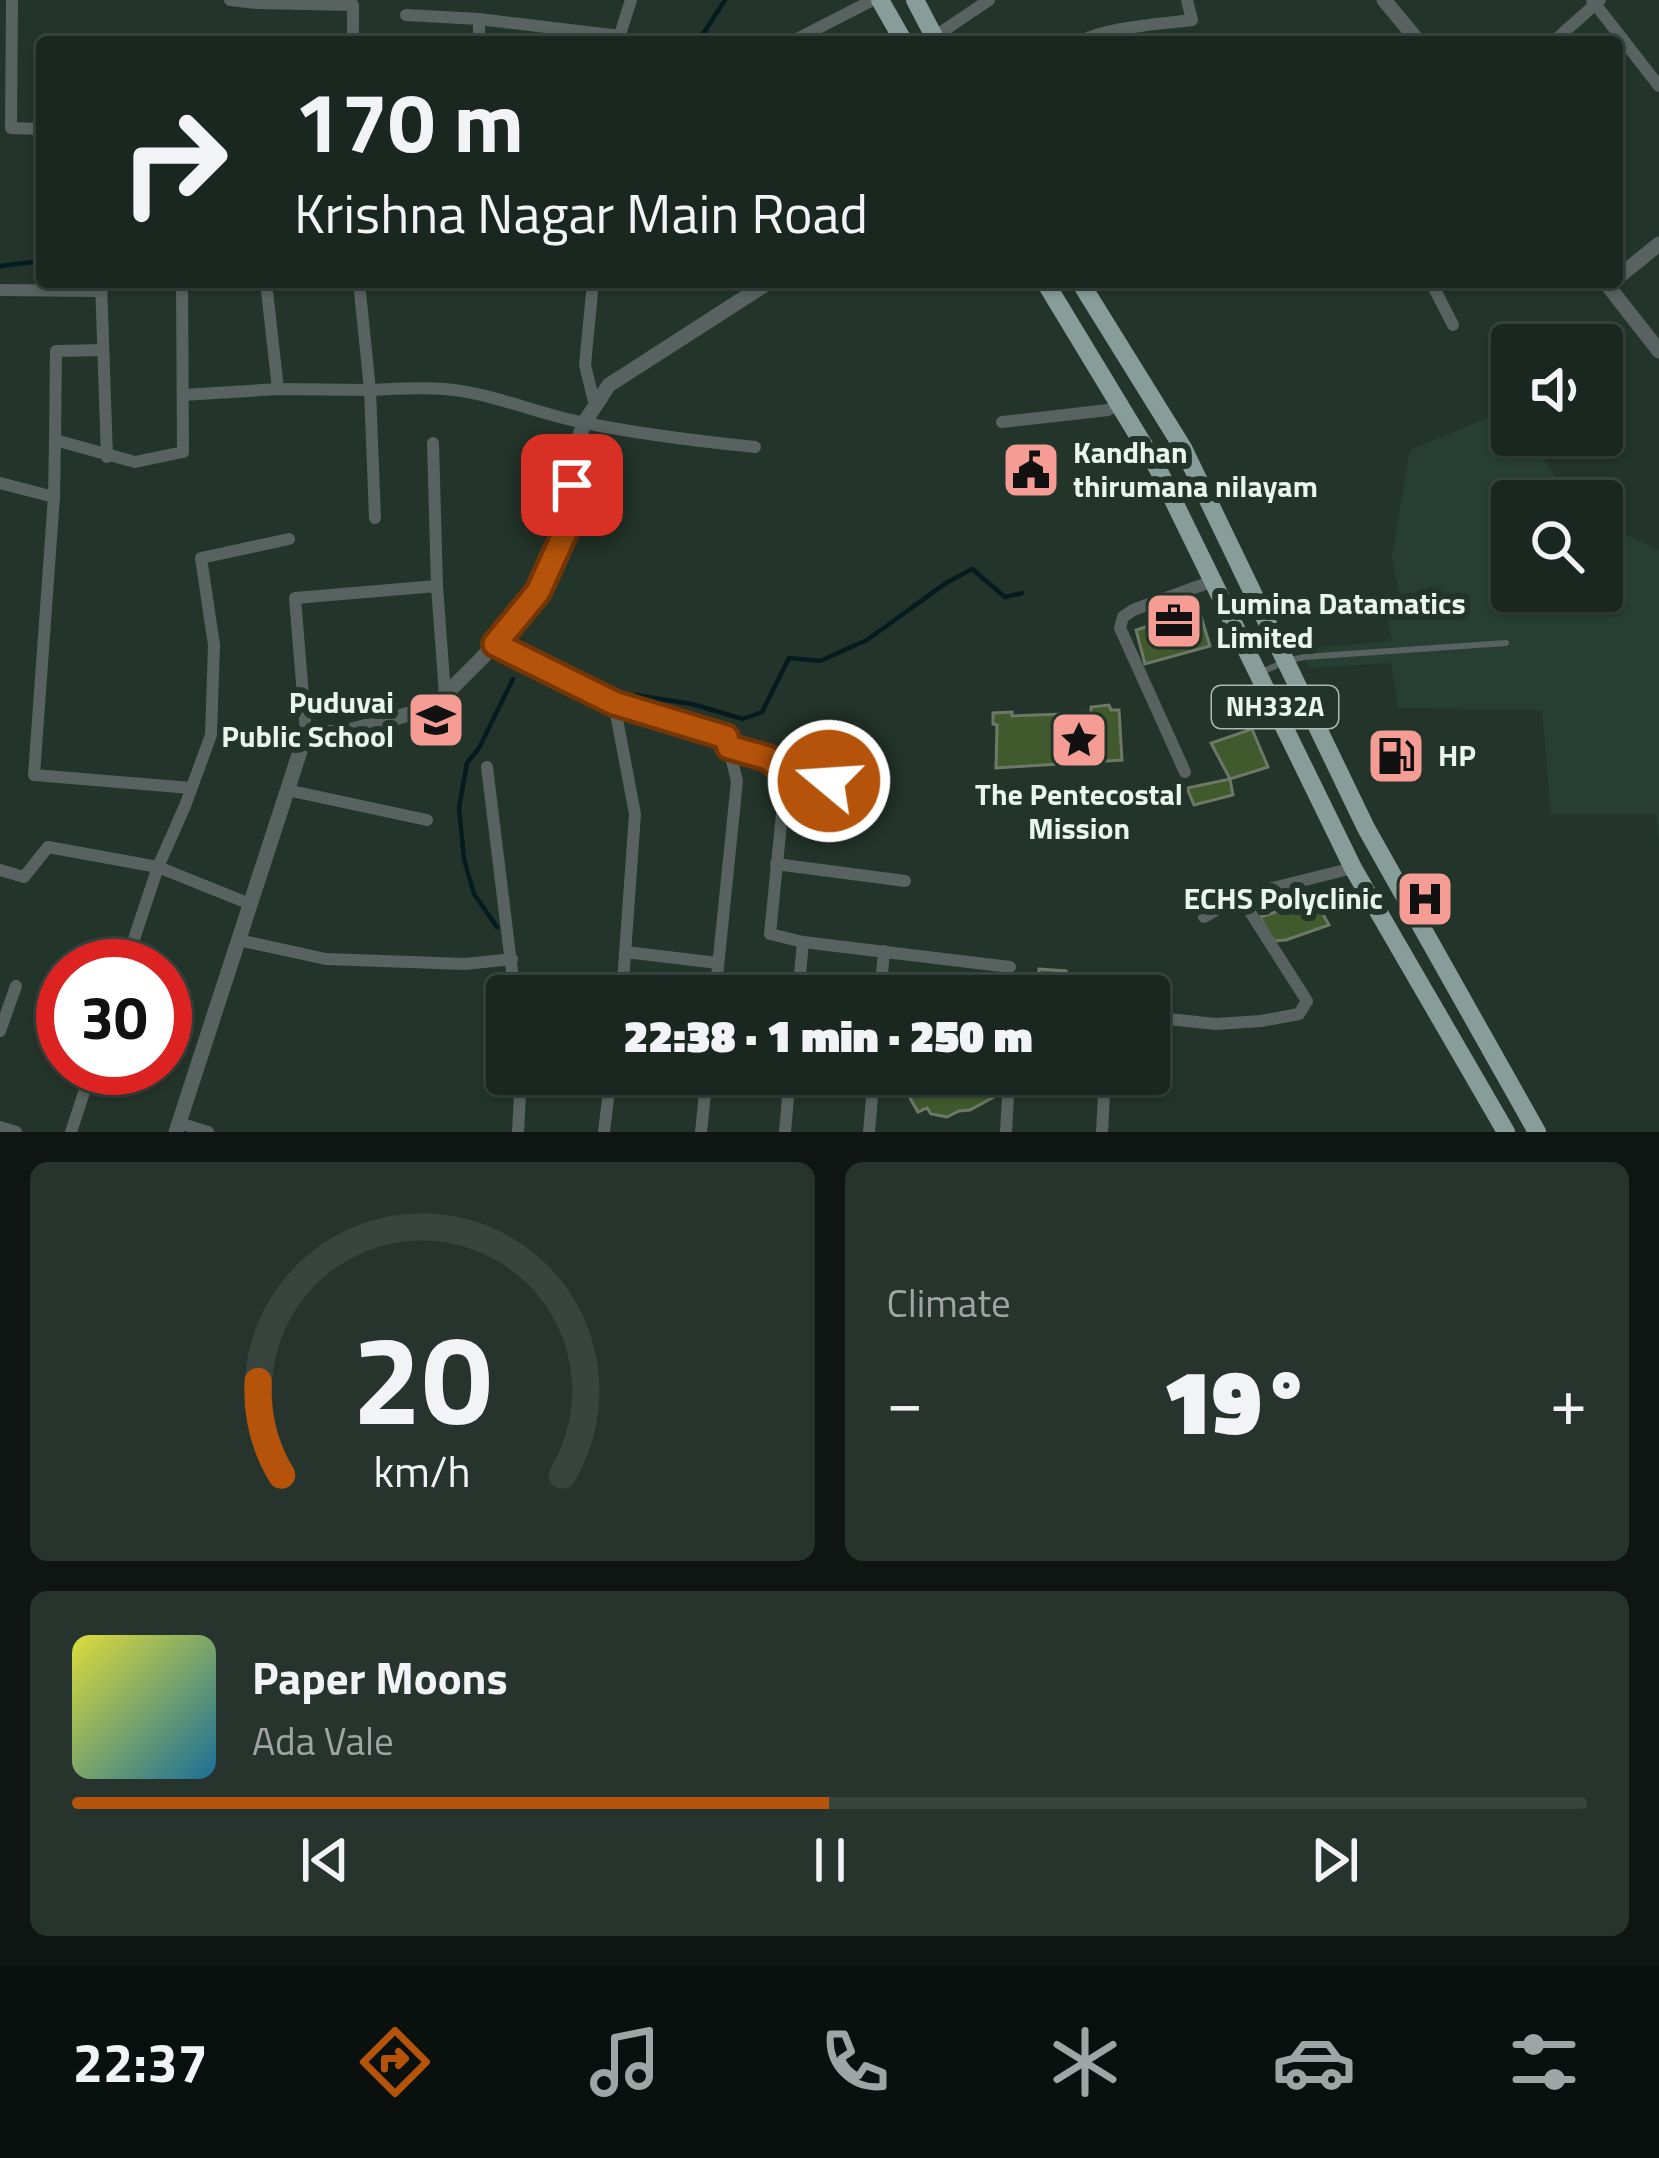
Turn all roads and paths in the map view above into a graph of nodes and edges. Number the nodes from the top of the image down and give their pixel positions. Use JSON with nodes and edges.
{"nodes":[{"id":1,"x":12,"y":0,"type":"edge"},
{"id":2,"x":230,"y":0,"type":"edge"},
{"id":3,"x":631,"y":0,"type":"edge"},
{"id":4,"x":877,"y":0,"type":"edge"},
{"id":5,"x":915,"y":0,"type":"edge"},
{"id":6,"x":989,"y":0,"type":"edge"},
{"id":7,"x":1187,"y":0,"type":"edge"},
{"id":8,"x":1384,"y":0,"type":"edge"},
{"id":9,"x":1596,"y":1,"type":"edge"},
{"id":10,"x":257,"y":2,"type":"edge"},
{"id":11,"x":406,"y":15,"type":"dead end"},
{"id":12,"x":479,"y":19,"type":"junction"},
{"id":13,"x":353,"y":36,"type":"edge"},
{"id":14,"x":479,"y":36,"type":"edge"},
{"id":15,"x":598,"y":36,"type":"edge"},
{"id":16,"x":620,"y":36,"type":"edge"},
{"id":17,"x":803,"y":36,"type":"edge"},
{"id":18,"x":900,"y":36,"type":"edge"},
{"id":19,"x":934,"y":36,"type":"edge"},
{"id":20,"x":941,"y":36,"type":"edge"},
{"id":21,"x":1090,"y":36,"type":"edge"},
{"id":22,"x":1414,"y":36,"type":"edge"},
{"id":23,"x":1558,"y":36,"type":"edge"},
{"id":24,"x":1622,"y":36,"type":"edge"},
{"id":25,"x":1623,"y":37,"type":"edge"},
{"id":26,"x":1659,"y":86,"type":"edge"},
{"id":27,"x":36,"y":128,"type":"edge"},
{"id":28,"x":5,"y":129,"type":"edge"},
{"id":29,"x":1659,"y":244,"type":"edge"},
{"id":30,"x":1623,"y":272,"type":"edge"},
{"id":31,"x":50,"y":288,"type":"edge"},
{"id":32,"x":101,"y":288,"type":"edge"},
{"id":33,"x":182,"y":288,"type":"edge"},
{"id":34,"x":267,"y":288,"type":"edge"},
{"id":35,"x":360,"y":288,"type":"edge"},
{"id":36,"x":592,"y":288,"type":"edge"},
{"id":37,"x":760,"y":288,"type":"edge"},
{"id":38,"x":1050,"y":288,"type":"edge"},
{"id":39,"x":1084,"y":288,"type":"edge"},
{"id":40,"x":1434,"y":288,"type":"edge"},
{"id":41,"x":1614,"y":288,"type":"edge"},
{"id":42,"x":0,"y":290,"type":"edge"},
{"id":43,"x":1453,"y":326,"type":"dead end"},
{"id":44,"x":104,"y":350,"type":"junction"},
{"id":45,"x":1659,"y":351,"type":"edge"},
{"id":46,"x":278,"y":389,"type":"junction"},
{"id":47,"x":370,"y":389,"type":"junction"},
{"id":48,"x":182,"y":395,"type":"junction"},
{"id":49,"x":1120,"y":404,"type":"junction"},
{"id":50,"x":595,"y":406,"type":"junction"},
{"id":51,"x":1002,"y":422,"type":"dead end"},
{"id":52,"x":584,"y":423,"type":"junction"},
{"id":53,"x":55,"y":440,"type":"junction"},
{"id":54,"x":433,"y":443,"type":"dead end"},
{"id":55,"x":755,"y":447,"type":"dead end"},
{"id":56,"x":107,"y":457,"type":"junction"},
{"id":57,"x":0,"y":484,"type":"edge"},
{"id":58,"x":54,"y":497,"type":"junction"},
{"id":59,"x":375,"y":518,"type":"dead end"},
{"id":60,"x":289,"y":539,"type":"dead end"},
{"id":61,"x":1213,"y":581,"type":"junction"},
{"id":62,"x":436,"y":586,"type":"junction"},
{"id":63,"x":495,"y":644,"type":"junction"},
{"id":64,"x":1506,"y":644,"type":"dead end"},
{"id":65,"x":1286,"y":661,"type":"junction"},
{"id":66,"x":1258,"y":674,"type":"junction"},
{"id":67,"x":445,"y":694,"type":"junction"},
{"id":68,"x":614,"y":703,"type":"junction"},
{"id":69,"x":306,"y":733,"type":"junction"},
{"id":70,"x":729,"y":747,"type":"junction"},
{"id":71,"x":487,"y":766,"type":"dead end"},
{"id":72,"x":1185,"y":772,"type":"dead end"},
{"id":73,"x":786,"y":774,"type":"junction"},
{"id":74,"x":191,"y":788,"type":"junction"},
{"id":75,"x":872,"y":789,"type":"dead end"},
{"id":76,"x":287,"y":790,"type":"junction"},
{"id":77,"x":427,"y":820,"type":"dead end"},
{"id":78,"x":776,"y":864,"type":"junction"},
{"id":79,"x":158,"y":867,"type":"junction"},
{"id":80,"x":1353,"y":868,"type":"junction"},
{"id":81,"x":0,"y":870,"type":"edge"},
{"id":82,"x":905,"y":880,"type":"dead end"},
{"id":83,"x":1240,"y":896,"type":"junction"},
{"id":84,"x":250,"y":904,"type":"junction"},
{"id":85,"x":1204,"y":917,"type":"dead end"},
{"id":86,"x":134,"y":939,"type":"edge"},
{"id":87,"x":238,"y":940,"type":"junction"},
{"id":88,"x":803,"y":941,"type":"junction"},
{"id":89,"x":884,"y":951,"type":"junction"},
{"id":90,"x":625,"y":952,"type":"junction"},
{"id":91,"x":512,"y":959,"type":"junction"},
{"id":92,"x":718,"y":963,"type":"junction"},
{"id":93,"x":1010,"y":967,"type":"dead end"},
{"id":94,"x":513,"y":975,"type":"edge"},
{"id":95,"x":623,"y":975,"type":"edge"},
{"id":96,"x":717,"y":975,"type":"edge"},
{"id":97,"x":800,"y":975,"type":"edge"},
{"id":98,"x":882,"y":975,"type":"edge"},
{"id":99,"x":16,"y":986,"type":"dead end"},
{"id":100,"x":1170,"y":1019,"type":"edge"},
{"id":101,"x":0,"y":1031,"type":"edge"},
{"id":102,"x":83,"y":1095,"type":"edge"},
{"id":103,"x":520,"y":1095,"type":"edge"},
{"id":104,"x":608,"y":1095,"type":"edge"},
{"id":105,"x":705,"y":1095,"type":"edge"},
{"id":106,"x":788,"y":1095,"type":"edge"},
{"id":107,"x":872,"y":1095,"type":"edge"},
{"id":108,"x":1104,"y":1095,"type":"edge"},
{"id":109,"x":1008,"y":1096,"type":"dead end"},
{"id":110,"x":0,"y":1126,"type":"edge"},
{"id":111,"x":178,"y":1127,"type":"edge"},
{"id":112,"x":16,"y":1132,"type":"edge"},
{"id":113,"x":70,"y":1132,"type":"edge"},
{"id":114,"x":208,"y":1132,"type":"edge"},
{"id":115,"x":518,"y":1132,"type":"edge"},
{"id":116,"x":604,"y":1132,"type":"edge"},
{"id":117,"x":701,"y":1132,"type":"edge"},
{"id":118,"x":784,"y":1132,"type":"edge"},
{"id":119,"x":868,"y":1132,"type":"edge"},
{"id":120,"x":1006,"y":1132,"type":"edge"},
{"id":121,"x":1102,"y":1132,"type":"edge"},
{"id":122,"x":1506,"y":1132,"type":"edge"},
{"id":123,"x":1537,"y":1132,"type":"edge"}],
"edges":[{"from":1,"to":28,"type":"street"},
{"from":2,"to":10,"type":"street"},
{"from":3,"to":16,"type":"street"},
{"from":4,"to":17,"type":"street"},
{"from":4,"to":18,"type":"highway"},
{"from":5,"to":19,"type":"highway"},
{"from":6,"to":20,"type":"street"},
{"from":7,"to":21,"type":"street"},
{"from":8,"to":22,"type":"street"},
{"from":9,"to":23,"type":"street"},
{"from":9,"to":24,"type":"street"},
{"from":10,"to":13,"type":"street"},
{"from":11,"to":12,"type":"street"},
{"from":12,"to":14,"type":"street"},
{"from":12,"to":15,"type":"street"},
{"from":25,"to":26,"type":"street"},
{"from":27,"to":28,"type":"street"},
{"from":29,"to":30,"type":"street"},
{"from":31,"to":42,"type":"street"},
{"from":32,"to":44,"type":"street"},
{"from":33,"to":48,"type":"street"},
{"from":34,"to":46,"type":"street"},
{"from":35,"to":47,"type":"street"},
{"from":36,"to":50,"type":"street"},
{"from":37,"to":50,"type":"street"},
{"from":38,"to":49,"type":"highway","number":"NH332A"},
{"from":39,"to":65,"type":"highway","number":"NH332A"},
{"from":40,"to":43,"type":"street"},
{"from":41,"to":45,"type":"street"},
{"from":44,"to":53,"type":"street"},
{"from":44,"to":56,"type":"street"},
{"from":46,"to":47,"type":"street"},
{"from":46,"to":48,"type":"street"},
{"from":47,"to":52,"type":"street"},
{"from":47,"to":59,"type":"street"},
{"from":48,"to":56,"type":"street"},
{"from":49,"to":51,"type":"street"},
{"from":49,"to":61,"type":"highway","number":"NH332A"},
{"from":50,"to":52,"type":"street"},
{"from":52,"to":55,"type":"street"},
{"from":52,"to":63,"type":"street"},
{"from":53,"to":56,"type":"street"},
{"from":53,"to":58,"type":"street"},
{"from":54,"to":62,"type":"street"},
{"from":57,"to":58,"type":"street"},
{"from":58,"to":74,"type":"street"},
{"from":60,"to":74,"type":"street"},
{"from":61,"to":66,"type":"highway","number":"NH332A"},
{"from":61,"to":72,"type":"street"},
{"from":62,"to":67,"type":"street"},
{"from":62,"to":69,"type":"street"},
{"from":63,"to":67,"type":"street"},
{"from":63,"to":68,"type":"street"},
{"from":64,"to":65,"type":"lane"},
{"from":65,"to":66,"type":"lane"},
{"from":65,"to":123,"type":"highway","number":"NH332A"},
{"from":66,"to":80,"type":"highway","number":"NH332A"},
{"from":67,"to":69,"type":"street"},
{"from":68,"to":70,"type":"street"},
{"from":68,"to":90,"type":"street"},
{"from":69,"to":76,"type":"street"},
{"from":70,"to":73,"type":"street"},
{"from":70,"to":92,"type":"street"},
{"from":71,"to":91,"type":"street"},
{"from":73,"to":75,"type":"street"},
{"from":73,"to":78,"type":"street"},
{"from":74,"to":79,"type":"street"},
{"from":76,"to":77,"type":"street"},
{"from":76,"to":84,"type":"street"},
{"from":78,"to":82,"type":"street"},
{"from":78,"to":88,"type":"street"},
{"from":79,"to":81,"type":"street"},
{"from":79,"to":84,"type":"street"},
{"from":79,"to":86,"type":"street"},
{"from":80,"to":83,"type":"street"},
{"from":80,"to":122,"type":"highway","number":"NH332A"},
{"from":83,"to":85,"type":"street"},
{"from":83,"to":100,"type":"street"},
{"from":84,"to":87,"type":"street"},
{"from":87,"to":91,"type":"street"},
{"from":87,"to":111,"type":"street"},
{"from":88,"to":89,"type":"street"},
{"from":88,"to":97,"type":"street"},
{"from":89,"to":93,"type":"street"},
{"from":89,"to":98,"type":"street"},
{"from":90,"to":92,"type":"street"},
{"from":90,"to":95,"type":"street"},
{"from":91,"to":94,"type":"street"},
{"from":92,"to":96,"type":"street"},
{"from":99,"to":101,"type":"street"},
{"from":102,"to":113,"type":"street"},
{"from":103,"to":115,"type":"street"},
{"from":104,"to":116,"type":"street"},
{"from":105,"to":117,"type":"street"},
{"from":106,"to":118,"type":"street"},
{"from":107,"to":119,"type":"street"},
{"from":108,"to":121,"type":"street"},
{"from":109,"to":120,"type":"street"},
{"from":110,"to":112,"type":"street"},
{"from":111,"to":114,"type":"street"}]}
